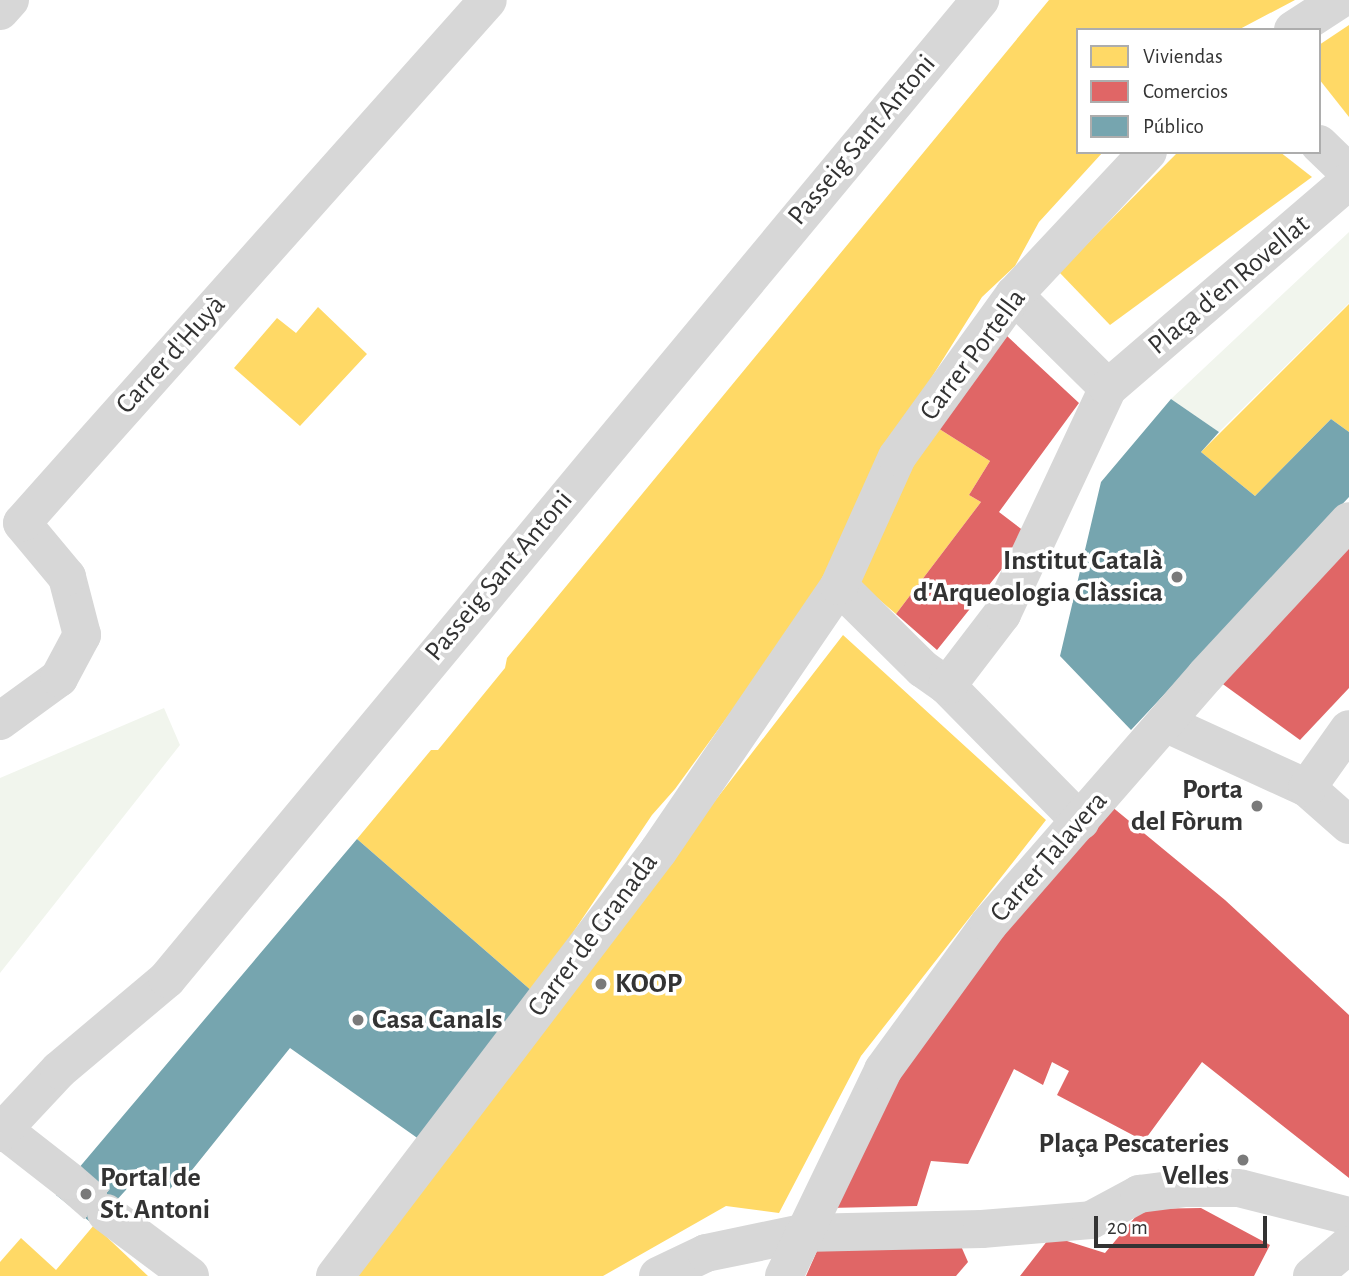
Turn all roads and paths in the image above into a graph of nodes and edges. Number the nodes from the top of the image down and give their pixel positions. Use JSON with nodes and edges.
{"nodes":[{"id":1,"x":10,"y":0,"type":"edge"},
{"id":2,"x":488,"y":0,"type":"edge"},
{"id":3,"x":980,"y":0,"type":"edge"},
{"id":4,"x":1339,"y":0,"type":"edge"},
{"id":5,"x":0,"y":11,"type":"edge"},
{"id":6,"x":1296,"y":28,"type":"edge"},
{"id":7,"x":1321,"y":146,"type":"edge"},
{"id":8,"x":1146,"y":154,"type":"edge"},
{"id":9,"x":1349,"y":173,"type":"edge"},
{"id":10,"x":1349,"y":181,"type":"edge"},
{"id":11,"x":1014,"y":295,"type":"junction"},
{"id":12,"x":1108,"y":388,"type":"junction"},
{"id":13,"x":11,"y":516,"type":"edge"},
{"id":14,"x":1349,"y":521,"type":"edge"},
{"id":15,"x":839,"y":586,"type":"junction"},
{"id":16,"x":947,"y":686,"type":"junction"},
{"id":17,"x":0,"y":721,"type":"edge"},
{"id":18,"x":1165,"y":723,"type":"junction"},
{"id":19,"x":1349,"y":729,"type":"edge"},
{"id":20,"x":1307,"y":788,"type":"junction"},
{"id":21,"x":1080,"y":821,"type":"junction"},
{"id":22,"x":1349,"y":825,"type":"edge"},
{"id":23,"x":2,"y":1132,"type":"edge"},
{"id":24,"x":68,"y":1180,"type":"tunnel mouth"},
{"id":25,"x":106,"y":1213,"type":"tunnel mouth"},
{"id":26,"x":1349,"y":1216,"type":"edge"},
{"id":27,"x":803,"y":1233,"type":"junction"},
{"id":28,"x":1349,"y":1245,"type":"edge"},
{"id":29,"x":190,"y":1276,"type":"edge"},
{"id":30,"x":335,"y":1276,"type":"edge"},
{"id":31,"x":658,"y":1276,"type":"edge"},
{"id":32,"x":784,"y":1276,"type":"edge"},
{"id":33,"x":1312,"y":1276,"type":"edge"}],
"edges":[{"from":1,"to":5,"type":"street"},
{"from":2,"to":13,"type":"street","name":"Carrer d'Huyà"},
{"from":3,"to":23,"type":"street","name":"Passeig Sant Antoni"},
{"from":4,"to":6,"type":"street"},
{"from":7,"to":9,"type":"street"},
{"from":8,"to":11,"type":"street","name":"Carrer Portella"},
{"from":10,"to":12,"type":"street","name":"Plaça d'en Rovellat"},
{"from":11,"to":12,"type":"street"},
{"from":11,"to":15,"type":"street","name":"Carrer Portella"},
{"from":12,"to":16,"type":"street","name":"Plaça d'en Rovellat"},
{"from":13,"to":17,"type":"street","name":"Carrer d'Huyà"},
{"from":14,"to":18,"type":"street","name":"Carrer Talavera"},
{"from":15,"to":16,"type":"street"},
{"from":15,"to":30,"type":"street","name":"Carrer de Granada"},
{"from":16,"to":21,"type":"street"},
{"from":18,"to":20,"type":"street"},
{"from":18,"to":21,"type":"street","name":"Carrer Talavera"},
{"from":19,"to":20,"type":"street"},
{"from":20,"to":22,"type":"street"},
{"from":21,"to":27,"type":"street","name":"Carrer Talavera"},
{"from":23,"to":24,"type":"street"},
{"from":25,"to":29,"type":"street"},
{"from":26,"to":27,"type":"street"},
{"from":27,"to":31,"type":"street"},
{"from":27,"to":32,"type":"street","name":"Carrer Talavera"},
{"from":28,"to":33,"type":"street"}]}
